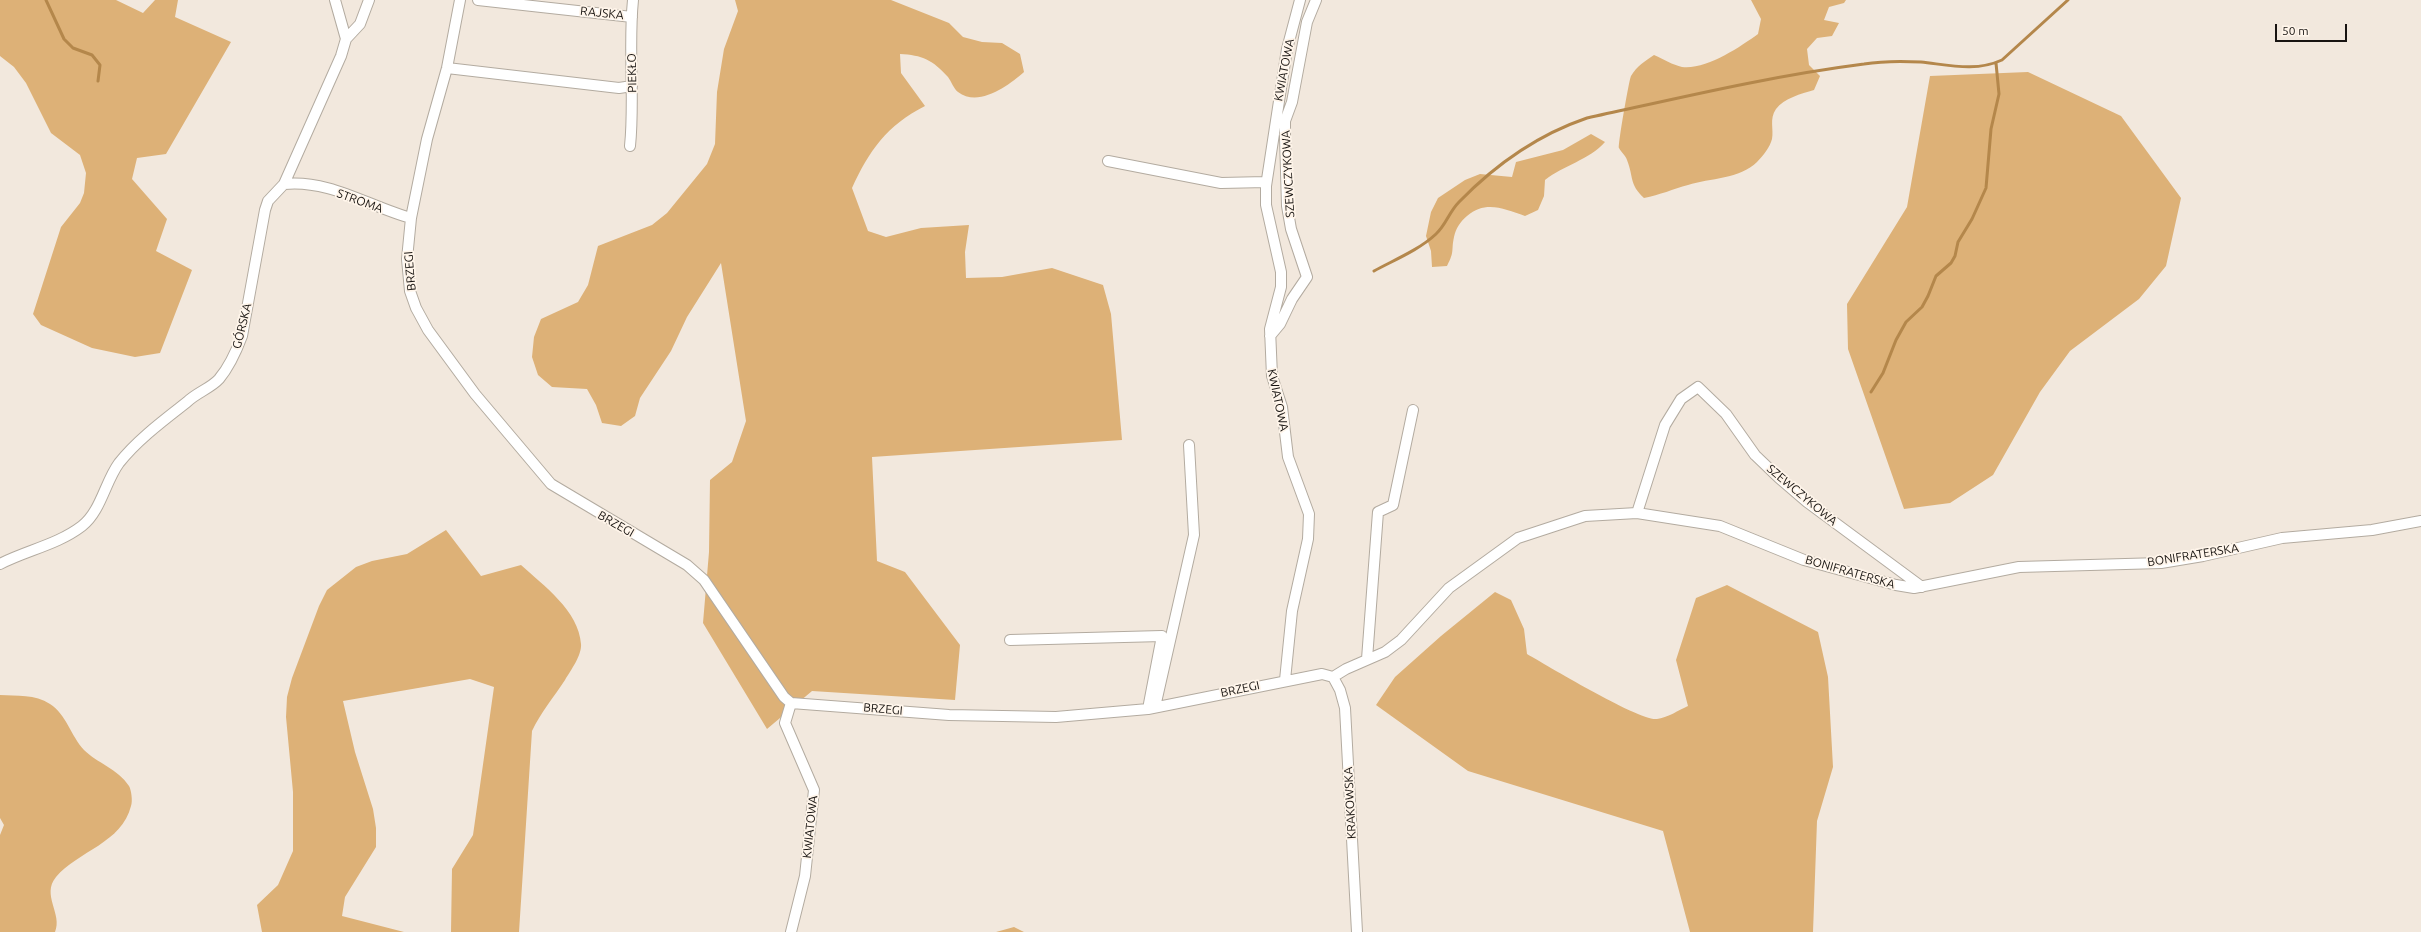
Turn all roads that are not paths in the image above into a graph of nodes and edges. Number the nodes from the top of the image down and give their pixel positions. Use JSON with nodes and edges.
{"nodes":[{"id":1,"x":335,"y":0,"type":"edge"},
{"id":2,"x":369,"y":0,"type":"edge"},
{"id":3,"x":460,"y":0,"type":"edge"},
{"id":4,"x":478,"y":0,"type":"edge"},
{"id":5,"x":633,"y":0,"type":"edge"},
{"id":6,"x":1300,"y":0,"type":"edge"},
{"id":7,"x":1316,"y":0,"type":"edge"},
{"id":8,"x":632,"y":16,"type":"junction"},
{"id":9,"x":346,"y":39,"type":"junction"},
{"id":10,"x":447,"y":68,"type":"junction"},
{"id":11,"x":632,"y":86,"type":"junction"},
{"id":12,"x":630,"y":146,"type":"dead end"},
{"id":13,"x":1108,"y":161,"type":"dead end"},
{"id":14,"x":1266,"y":182,"type":"junction"},
{"id":15,"x":284,"y":184,"type":"junction"},
{"id":16,"x":411,"y":218,"type":"junction"},
{"id":17,"x":1270,"y":336,"type":"junction"},
{"id":18,"x":1413,"y":410,"type":"dead end"},
{"id":19,"x":1189,"y":445,"type":"dead end"},
{"id":20,"x":1637,"y":513,"type":"junction"},
{"id":21,"x":2421,"y":521,"type":"edge"},
{"id":22,"x":0,"y":564,"type":"edge"},
{"id":23,"x":1922,"y":587,"type":"junction"},
{"id":24,"x":1010,"y":640,"type":"dead end"},
{"id":25,"x":1367,"y":659,"type":"junction"},
{"id":26,"x":1332,"y":677,"type":"junction"},
{"id":27,"x":1284,"y":680,"type":"junction"},
{"id":28,"x":791,"y":703,"type":"junction"},
{"id":29,"x":1151,"y":708,"type":"junction"},
{"id":30,"x":791,"y":932,"type":"edge"},
{"id":31,"x":1357,"y":932,"type":"edge"}],
"edges":[{"from":1,"to":9,"type":"street"},
{"from":2,"to":9,"type":"street","name":"GÓRSKA"},
{"from":3,"to":10,"type":"street","name":"BRZEGI"},
{"from":4,"to":8,"type":"street","name":"RAJSKA"},
{"from":5,"to":8,"type":"street","name":"PIEKŁO"},
{"from":6,"to":14,"type":"street","name":"KWIATOWA"},
{"from":7,"to":17,"type":"street","name":"SZEWCZYKOWA"},
{"from":8,"to":11,"type":"street","name":"PIEKŁO"},
{"from":9,"to":15,"type":"street","name":"GÓRSKA"},
{"from":10,"to":11,"type":"street"},
{"from":10,"to":16,"type":"street","name":"BRZEGI"},
{"from":11,"to":12,"type":"street","name":"PIEKŁO"},
{"from":13,"to":14,"type":"street"},
{"from":14,"to":17,"type":"street","name":"KWIATOWA"},
{"from":15,"to":16,"type":"street","name":"STROMA"},
{"from":15,"to":22,"type":"street","name":"GÓRSKA"},
{"from":16,"to":28,"type":"street","name":"BRZEGI"},
{"from":17,"to":27,"type":"street","name":"KWIATOWA"},
{"from":18,"to":25,"type":"street"},
{"from":19,"to":29,"type":"street"},
{"from":20,"to":23,"type":"street","name":"BONIFRATERSKA"},
{"from":20,"to":23,"type":"street","name":"SZEWCZYKOWA"},
{"from":20,"to":25,"type":"street","name":"BONIFRATERSKA"},
{"from":21,"to":23,"type":"street","name":"BONIFRATERSKA"},
{"from":24,"to":29,"type":"street"},
{"from":25,"to":26,"type":"street","name":"BONIFRATERSKA"},
{"from":26,"to":27,"type":"street","name":"BRZEGI"},
{"from":26,"to":31,"type":"street","name":"KRAKOWSKA"},
{"from":27,"to":29,"type":"street","name":"BRZEGI"},
{"from":28,"to":29,"type":"street","name":"BRZEGI"},
{"from":28,"to":30,"type":"street","name":"KWIATOWA"}]}
